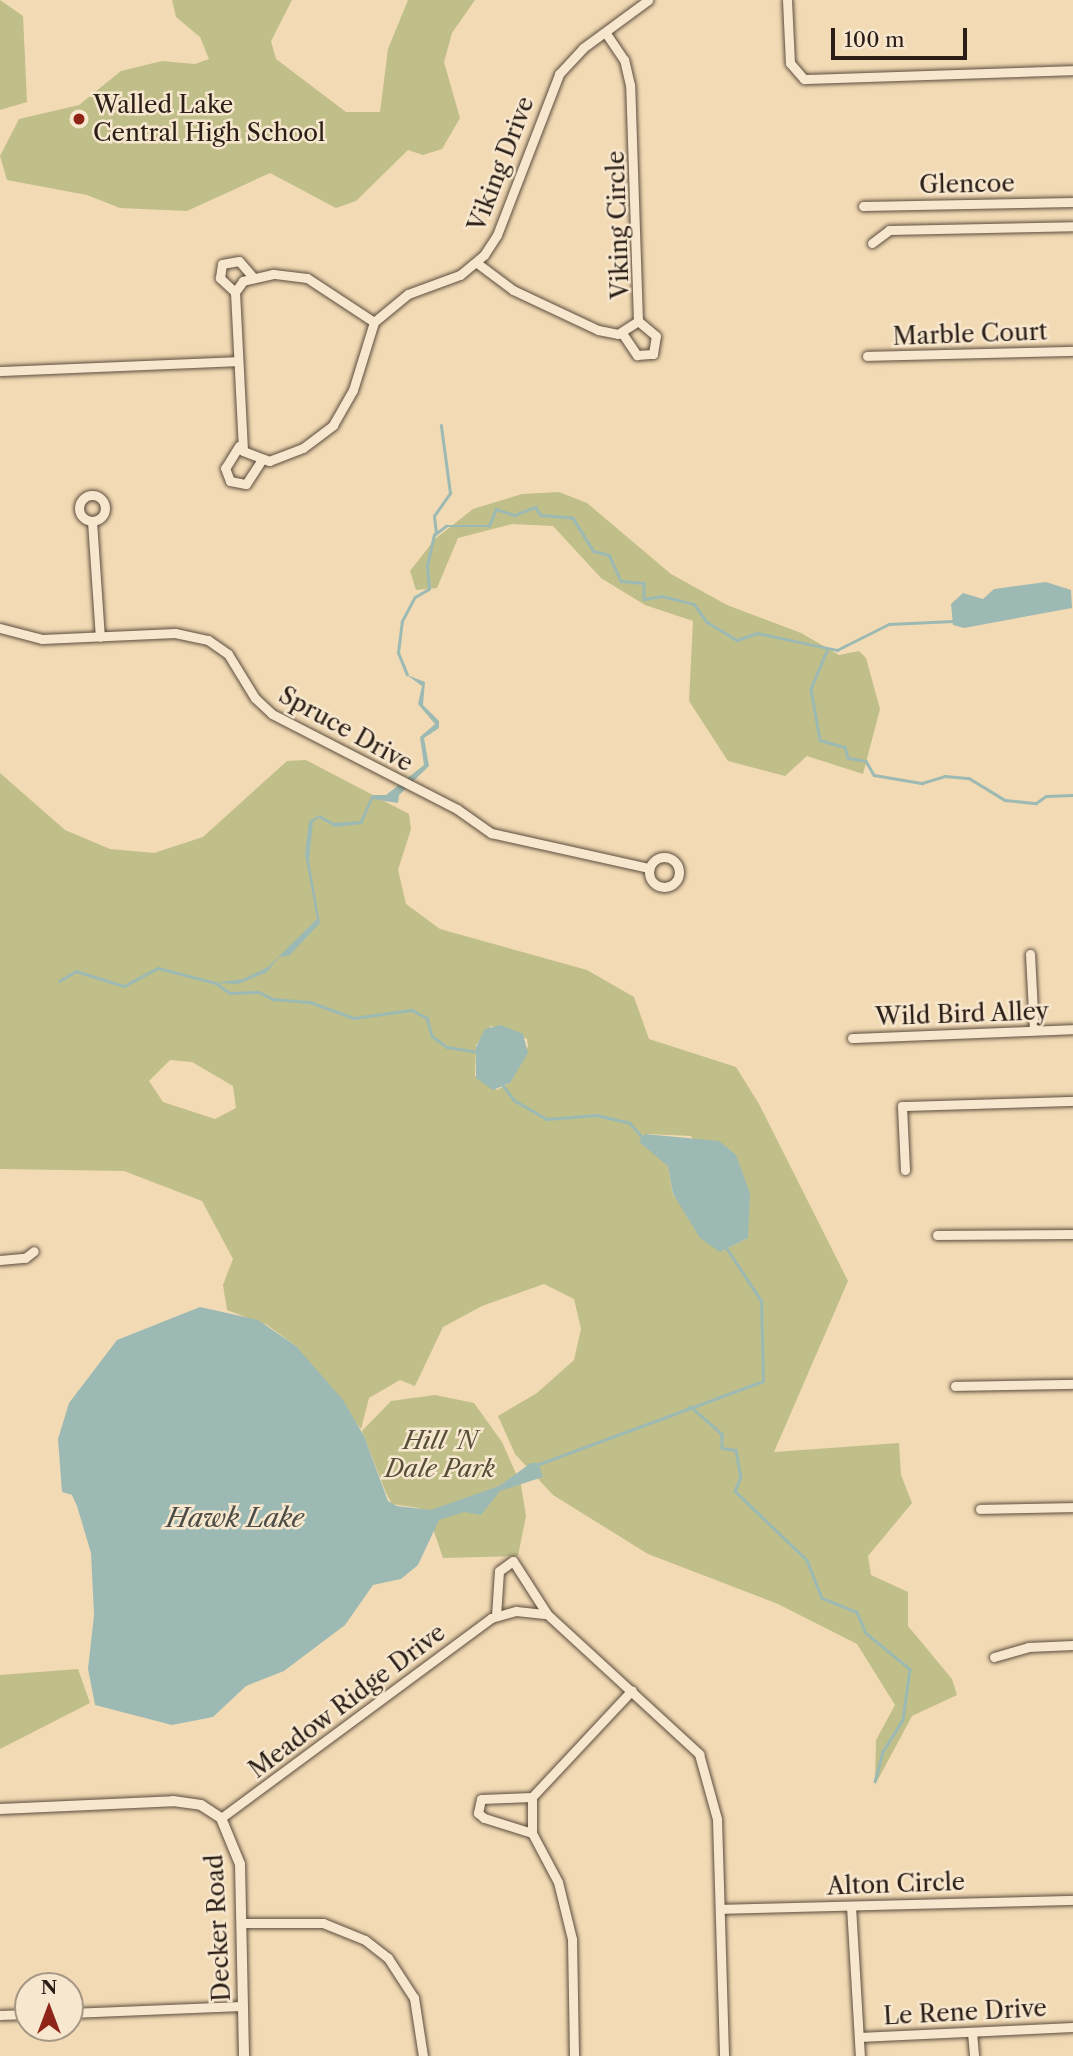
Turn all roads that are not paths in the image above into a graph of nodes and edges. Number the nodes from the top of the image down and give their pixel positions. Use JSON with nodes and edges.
{"nodes":[{"id":1,"x":648,"y":0,"type":"edge"},
{"id":2,"x":787,"y":0,"type":"edge"},
{"id":3,"x":606,"y":33,"type":"junction"},
{"id":4,"x":1073,"y":70,"type":"edge"},
{"id":5,"x":1073,"y":202,"type":"edge"},
{"id":6,"x":863,"y":206,"type":"dead end"},
{"id":7,"x":1073,"y":226,"type":"edge"},
{"id":8,"x":872,"y":243,"type":"dead end"},
{"id":9,"x":477,"y":263,"type":"junction"},
{"id":10,"x":253,"y":277,"type":"junction"},
{"id":11,"x":235,"y":292,"type":"junction"},
{"id":12,"x":638,"y":321,"type":"junction"},
{"id":13,"x":374,"y":322,"type":"junction"},
{"id":14,"x":622,"y":333,"type":"junction"},
{"id":15,"x":1073,"y":351,"type":"edge"},
{"id":16,"x":867,"y":356,"type":"dead end"},
{"id":17,"x":236,"y":361,"type":"junction"},
{"id":18,"x":0,"y":371,"type":"edge"},
{"id":19,"x":239,"y":446,"type":"junction"},
{"id":20,"x":261,"y":461,"type":"junction"},
{"id":21,"x":92,"y":522,"type":"dead end"},
{"id":22,"x":0,"y":628,"type":"edge"},
{"id":23,"x":100,"y":637,"type":"junction"},
{"id":24,"x":649,"y":868,"type":"dead end"},
{"id":25,"x":1030,"y":954,"type":"dead end"},
{"id":26,"x":1073,"y":1028,"type":"edge"},
{"id":27,"x":1034,"y":1030,"type":"junction"},
{"id":28,"x":852,"y":1038,"type":"dead end"},
{"id":29,"x":1073,"y":1101,"type":"edge"},
{"id":30,"x":905,"y":1170,"type":"dead end"},
{"id":31,"x":1073,"y":1234,"type":"edge"},
{"id":32,"x":937,"y":1235,"type":"dead end"},
{"id":33,"x":34,"y":1251,"type":"dead end"},
{"id":34,"x":0,"y":1260,"type":"edge"},
{"id":35,"x":1073,"y":1384,"type":"edge"},
{"id":36,"x":955,"y":1386,"type":"dead end"},
{"id":37,"x":1073,"y":1507,"type":"edge"},
{"id":38,"x":980,"y":1509,"type":"dead end"},
{"id":39,"x":547,"y":1614,"type":"junction"},
{"id":40,"x":496,"y":1616,"type":"junction"},
{"id":41,"x":1073,"y":1645,"type":"edge"},
{"id":42,"x":994,"y":1657,"type":"dead end"},
{"id":43,"x":632,"y":1690,"type":"junction"},
{"id":44,"x":532,"y":1797,"type":"junction"},
{"id":45,"x":0,"y":1809,"type":"edge"},
{"id":46,"x":221,"y":1818,"type":"junction"},
{"id":47,"x":532,"y":1833,"type":"junction"},
{"id":48,"x":1073,"y":1900,"type":"edge"},
{"id":49,"x":851,"y":1906,"type":"junction"},
{"id":50,"x":720,"y":1909,"type":"junction"},
{"id":51,"x":242,"y":1923,"type":"junction"},
{"id":52,"x":242,"y":2006,"type":"junction"},
{"id":53,"x":84,"y":2012,"type":"edge"},
{"id":54,"x":1073,"y":2026,"type":"edge"},
{"id":55,"x":972,"y":2032,"type":"junction"},
{"id":56,"x":859,"y":2037,"type":"junction"},
{"id":57,"x":244,"y":2056,"type":"edge"},
{"id":58,"x":423,"y":2056,"type":"edge"},
{"id":59,"x":574,"y":2056,"type":"edge"},
{"id":60,"x":724,"y":2056,"type":"edge"},
{"id":61,"x":860,"y":2056,"type":"edge"},
{"id":62,"x":974,"y":2056,"type":"edge"}],
"edges":[{"from":1,"to":3,"type":"street","name":"Viking Drive"},
{"from":2,"to":4,"type":"street"},
{"from":3,"to":9,"type":"street","name":"Viking Drive"},
{"from":3,"to":12,"type":"street","name":"Viking Circle"},
{"from":5,"to":6,"type":"street","name":"Glencoe"},
{"from":7,"to":8,"type":"street"},
{"from":9,"to":13,"type":"street","name":"Viking Drive"},
{"from":9,"to":14,"type":"street","name":"Viking Circle"},
{"from":10,"to":11,"type":"street"},
{"from":10,"to":11,"type":"street"},
{"from":10,"to":13,"type":"street"},
{"from":11,"to":17,"type":"street"},
{"from":12,"to":14,"type":"street","name":"Viking Circle"},
{"from":12,"to":14,"type":"street"},
{"from":13,"to":20,"type":"street"},
{"from":15,"to":16,"type":"street","name":"Marble Court"},
{"from":17,"to":18,"type":"street"},
{"from":17,"to":19,"type":"street"},
{"from":19,"to":20,"type":"street"},
{"from":19,"to":20,"type":"street"},
{"from":21,"to":23,"type":"street"},
{"from":22,"to":23,"type":"street","name":"Spruce Drive"},
{"from":23,"to":24,"type":"street","name":"Spruce Drive"},
{"from":25,"to":27,"type":"street"},
{"from":26,"to":27,"type":"street","name":"Wild Bird Alley"},
{"from":27,"to":28,"type":"street","name":"Wild Bird Alley"},
{"from":29,"to":30,"type":"street"},
{"from":31,"to":32,"type":"street"},
{"from":33,"to":34,"type":"street"},
{"from":35,"to":36,"type":"street"},
{"from":37,"to":38,"type":"street"},
{"from":39,"to":40,"type":"street"},
{"from":39,"to":40,"type":"street"},
{"from":39,"to":43,"type":"street"},
{"from":40,"to":46,"type":"street","name":"Meadow Ridge Drive"},
{"from":41,"to":42,"type":"street"},
{"from":43,"to":44,"type":"street"},
{"from":43,"to":50,"type":"street"},
{"from":44,"to":47,"type":"street"},
{"from":44,"to":47,"type":"street"},
{"from":45,"to":46,"type":"street","name":"Decker Road"},
{"from":46,"to":51,"type":"street","name":"Decker Road"},
{"from":47,"to":59,"type":"street"},
{"from":48,"to":49,"type":"street","name":"Alton Circle"},
{"from":49,"to":50,"type":"street","name":"Alton Circle"},
{"from":49,"to":56,"type":"street"},
{"from":50,"to":60,"type":"street"},
{"from":51,"to":52,"type":"street","name":"Decker Road"},
{"from":51,"to":58,"type":"street"},
{"from":52,"to":53,"type":"street"},
{"from":52,"to":57,"type":"street","name":"Decker Road"},
{"from":54,"to":55,"type":"street","name":"Le Rene Drive"},
{"from":55,"to":56,"type":"street","name":"Le Rene Drive"},
{"from":55,"to":62,"type":"street"},
{"from":56,"to":61,"type":"street"}]}
